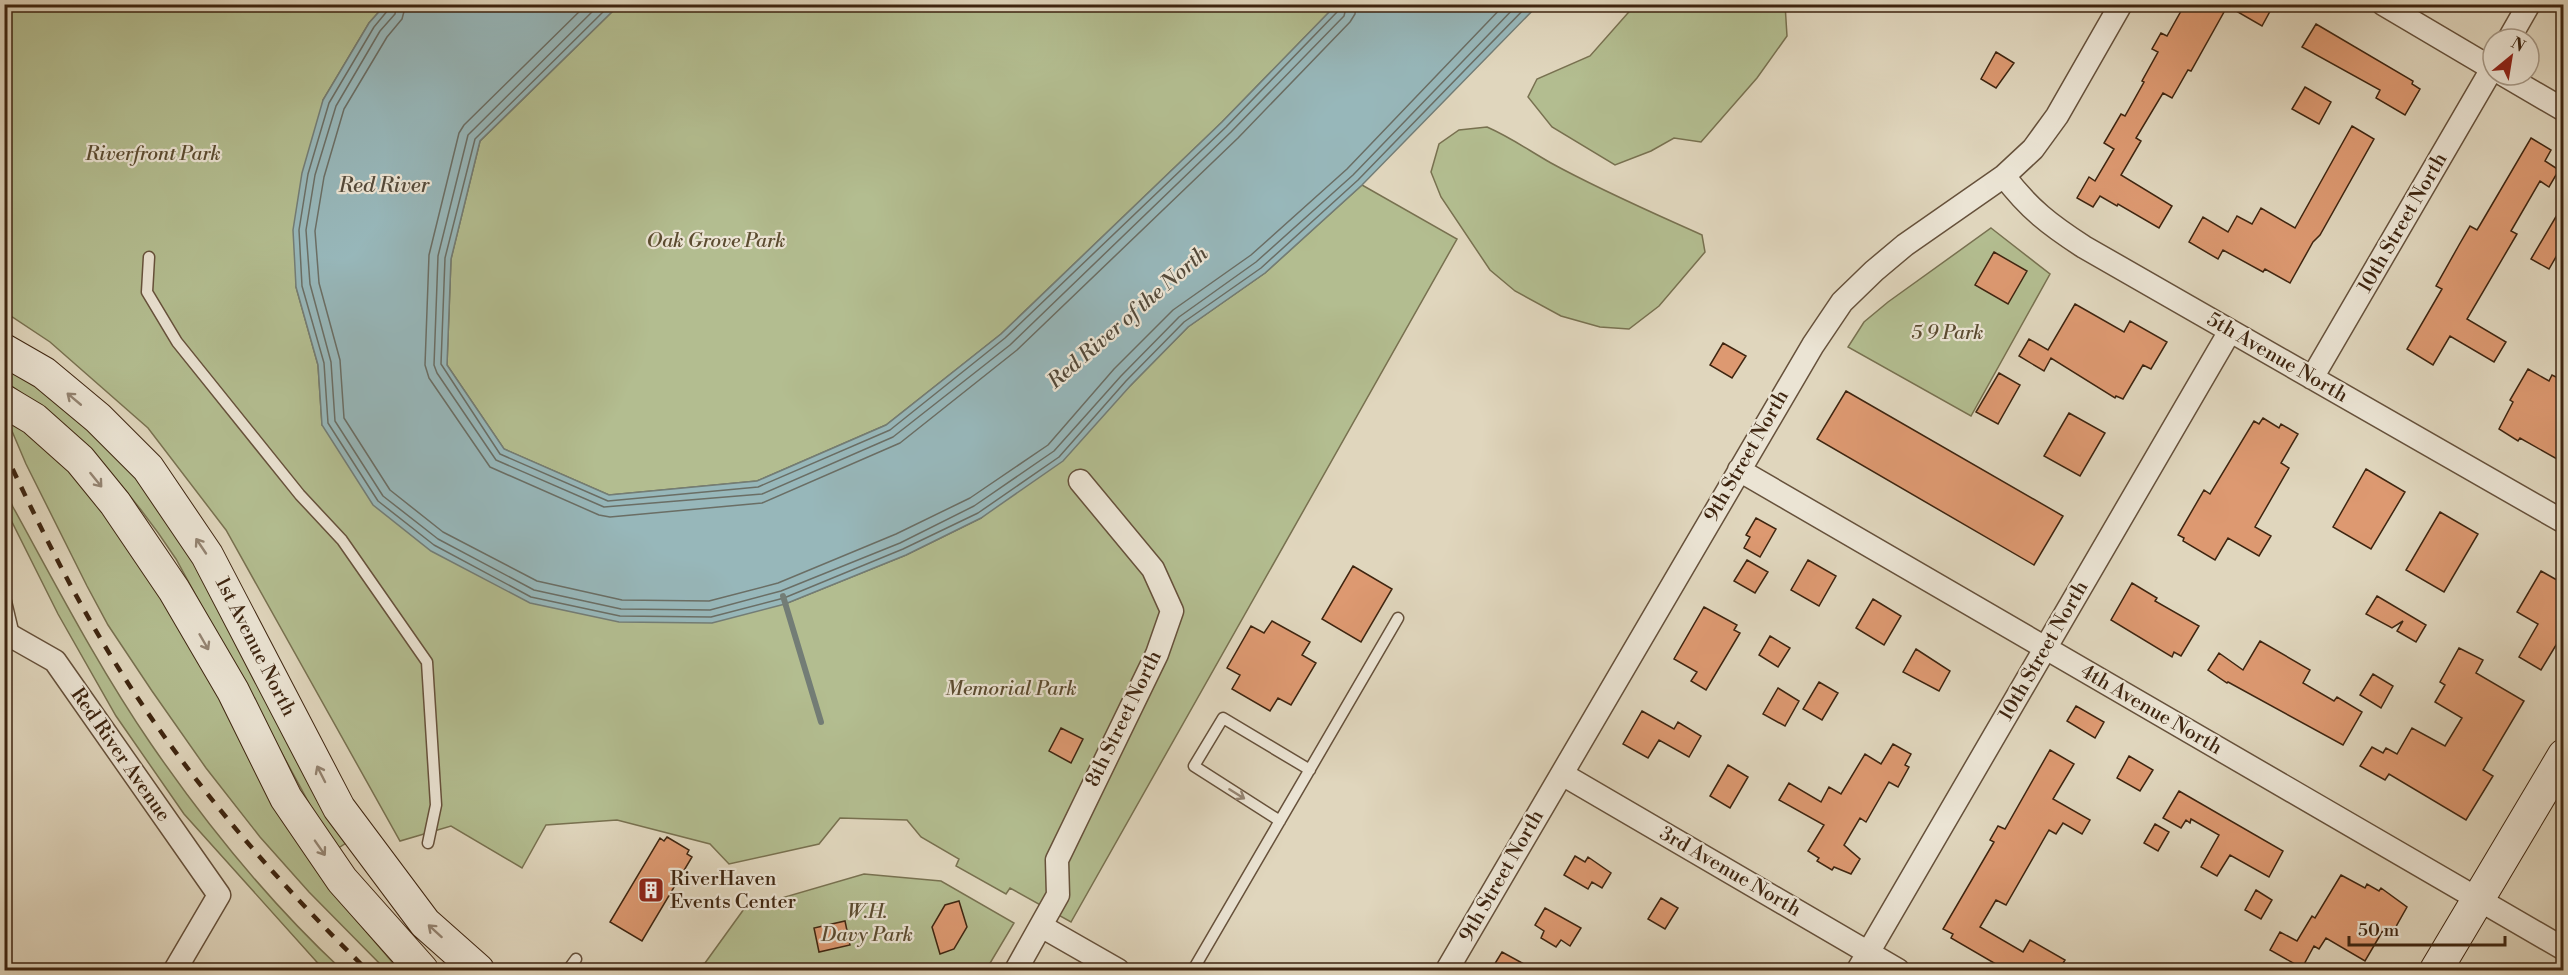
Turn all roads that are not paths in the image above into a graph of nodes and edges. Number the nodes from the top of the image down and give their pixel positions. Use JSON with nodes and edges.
{"nodes":[{"id":1,"x":2121,"y":4,"type":"edge"},
{"id":2,"x":2383,"y":4,"type":"edge"},
{"id":3,"x":2529,"y":4,"type":"edge"},
{"id":4,"x":2516,"y":27,"type":"edge"},
{"id":5,"x":2481,"y":61,"type":"edge"},
{"id":6,"x":2482,"y":87,"type":"edge"},
{"id":7,"x":2525,"y":87,"type":"edge"},
{"id":8,"x":2564,"y":110,"type":"edge"},
{"id":9,"x":2004,"y":176,"type":"junction"},
{"id":10,"x":149,"y":257,"type":"dead end"},
{"id":11,"x":2230,"y":331,"type":"junction"},
{"id":12,"x":4,"y":350,"type":"edge"},
{"id":13,"x":2312,"y":378,"type":"junction"},
{"id":14,"x":4,"y":401,"type":"edge"},
{"id":15,"x":1739,"y":471,"type":"junction"},
{"id":16,"x":1080,"y":481,"type":"dead end"},
{"id":17,"x":2564,"y":522,"type":"edge"},
{"id":18,"x":4,"y":593,"type":"edge"},
{"id":19,"x":1398,"y":618,"type":"dead end"},
{"id":20,"x":10,"y":635,"type":"edge"},
{"id":21,"x":2046,"y":648,"type":"junction"},
{"id":22,"x":2564,"y":755,"type":"edge"},
{"id":23,"x":1310,"y":770,"type":"junction"},
{"id":24,"x":1562,"y":774,"type":"junction"},
{"id":25,"x":1280,"y":821,"type":"junction"},
{"id":26,"x":428,"y":843,"type":"dead end"},
{"id":27,"x":2478,"y":899,"type":"junction"},
{"id":28,"x":1041,"y":926,"type":"junction"},
{"id":29,"x":2564,"y":949,"type":"edge"},
{"id":30,"x":576,"y":959,"type":"dead end"},
{"id":31,"x":1863,"y":962,"type":"edge"},
{"id":32,"x":175,"y":970,"type":"edge"},
{"id":33,"x":422,"y":970,"type":"edge"},
{"id":34,"x":478,"y":970,"type":"edge"},
{"id":35,"x":568,"y":970,"type":"edge"},
{"id":36,"x":1016,"y":970,"type":"edge"},
{"id":37,"x":1118,"y":970,"type":"edge"},
{"id":38,"x":1193,"y":970,"type":"edge"},
{"id":39,"x":1447,"y":970,"type":"edge"},
{"id":40,"x":1898,"y":970,"type":"edge"},
{"id":41,"x":2436,"y":970,"type":"edge"}],
"edges":[{"from":1,"to":9,"type":"street","name":"9th Street North"},
{"from":2,"to":5,"type":"street"},
{"from":3,"to":4,"type":"street"},
{"from":6,"to":13,"type":"street","name":"10th Street North"},
{"from":7,"to":8,"type":"street"},
{"from":9,"to":11,"type":"street","name":"5th Avenue North"},
{"from":9,"to":15,"type":"street","name":"9th Street North"},
{"from":10,"to":26,"type":"lane"},
{"from":11,"to":13,"type":"street","name":"5th Avenue North"},
{"from":11,"to":21,"type":"street","name":"10th Street North"},
{"from":34,"to":12,"type":"main road","name":"1st Avenue North","one_way":true},
{"from":13,"to":17,"type":"street","name":"5th Avenue North"},
{"from":14,"to":33,"type":"main road","name":"1st Avenue North","one_way":true},
{"from":15,"to":21,"type":"street","name":"4th Avenue North"},
{"from":15,"to":24,"type":"street","name":"9th Street North"},
{"from":16,"to":28,"type":"street","name":"8th Street North"},
{"from":18,"to":20,"type":"lane"},
{"from":19,"to":23,"type":"lane"},
{"from":20,"to":32,"type":"street","name":"Red River Avenue"},
{"from":21,"to":27,"type":"street","name":"4th Avenue North"},
{"from":21,"to":31,"type":"street","name":"10th Street North"},
{"from":22,"to":27,"type":"main road"},
{"from":23,"to":25,"type":"lane"},
{"from":23,"to":25,"type":"lane","one_way":true},
{"from":24,"to":31,"type":"street","name":"3rd Avenue North"},
{"from":24,"to":39,"type":"street","name":"9th Street North"},
{"from":25,"to":38,"type":"lane"},
{"from":27,"to":29,"type":"street","name":"4th Avenue North"},
{"from":27,"to":41,"type":"main road"},
{"from":28,"to":36,"type":"street","name":"8th Street North"},
{"from":28,"to":37,"type":"street"},
{"from":30,"to":35,"type":"lane"},
{"from":31,"to":40,"type":"street","name":"3rd Avenue North"}]}
